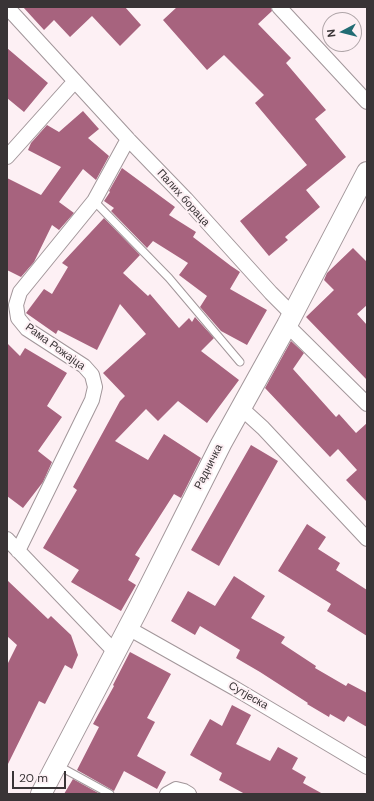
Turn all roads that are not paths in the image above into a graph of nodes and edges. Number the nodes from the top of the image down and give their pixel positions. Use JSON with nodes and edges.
{"nodes":[{"id":1,"x":7,"y":7,"type":"edge"},
{"id":2,"x":279,"y":7,"type":"edge"},
{"id":3,"x":75,"y":81,"type":"junction"},
{"id":4,"x":367,"y":102,"type":"edge"},
{"id":5,"x":128,"y":139,"type":"junction"},
{"id":6,"x":7,"y":157,"type":"edge"},
{"id":7,"x":367,"y":172,"type":"edge"},
{"id":8,"x":94,"y":201,"type":"junction"},
{"id":9,"x":290,"y":319,"type":"junction"},
{"id":10,"x":240,"y":362,"type":"dead end"},
{"id":11,"x":367,"y":404,"type":"edge"},
{"id":12,"x":241,"y":408,"type":"junction"},
{"id":13,"x":367,"y":538,"type":"edge"},
{"id":14,"x":7,"y":539,"type":"edge"},
{"id":15,"x":18,"y":551,"type":"junction"},
{"id":16,"x":128,"y":628,"type":"junction"},
{"id":17,"x":115,"y":652,"type":"junction"},
{"id":18,"x":56,"y":765,"type":"junction"},
{"id":19,"x":367,"y":767,"type":"edge"},
{"id":20,"x":41,"y":794,"type":"edge"},
{"id":21,"x":110,"y":794,"type":"edge"},
{"id":22,"x":166,"y":794,"type":"edge"},
{"id":23,"x":189,"y":794,"type":"edge"}],
"edges":[{"from":1,"to":3,"type":"street","name":"Палих бораца"},
{"from":2,"to":4,"type":"street"},
{"from":3,"to":5,"type":"street","name":"Палих бораца"},
{"from":3,"to":6,"type":"street"},
{"from":5,"to":8,"type":"street","name":"Рама Рожајца"},
{"from":5,"to":9,"type":"street","name":"Палих бораца"},
{"from":7,"to":9,"type":"street","name":"Радничка"},
{"from":8,"to":10,"type":"lane"},
{"from":8,"to":15,"type":"street","name":"Рама Рожајца"},
{"from":9,"to":11,"type":"street","name":"Палих бораца"},
{"from":9,"to":12,"type":"street","name":"Радничка"},
{"from":12,"to":13,"type":"street"},
{"from":12,"to":16,"type":"street","name":"Радничка"},
{"from":14,"to":15,"type":"street"},
{"from":15,"to":17,"type":"street"},
{"from":16,"to":17,"type":"street","name":"Радничка"},
{"from":16,"to":19,"type":"street","name":"Сутјеска"},
{"from":17,"to":18,"type":"street","name":"Радничка"},
{"from":18,"to":20,"type":"street","name":"Радничка"},
{"from":18,"to":21,"type":"lane"},
{"from":22,"to":23,"type":"street"}]}
